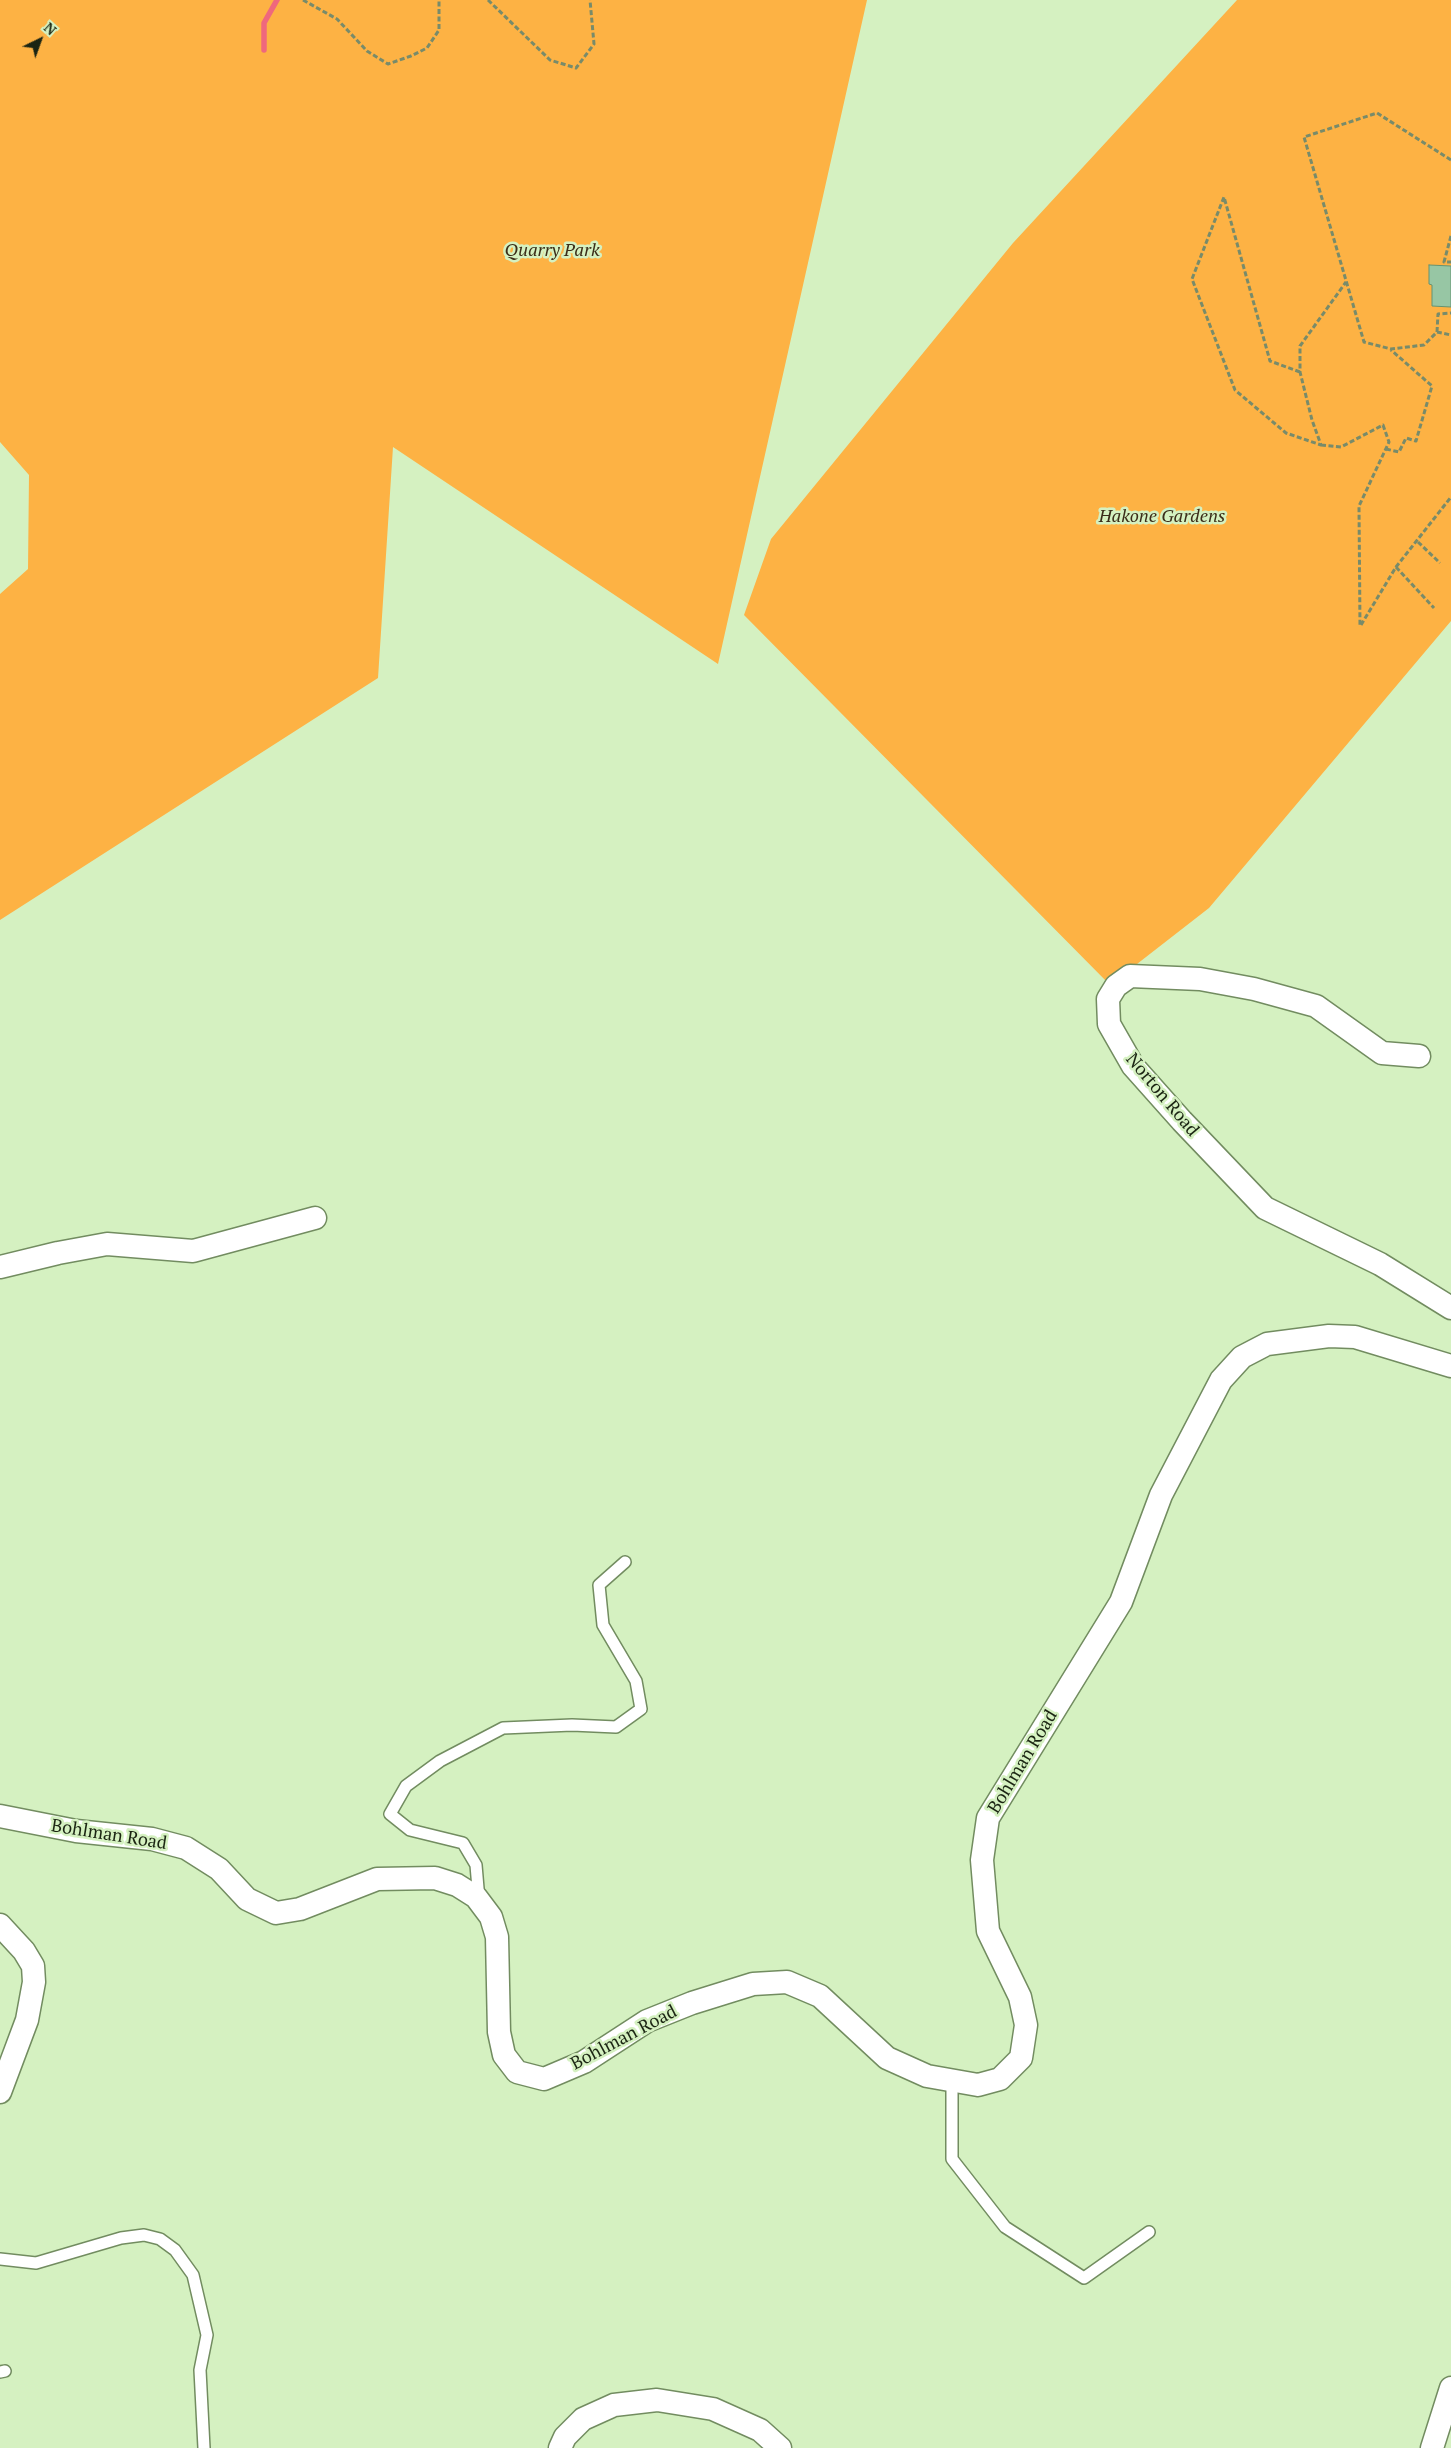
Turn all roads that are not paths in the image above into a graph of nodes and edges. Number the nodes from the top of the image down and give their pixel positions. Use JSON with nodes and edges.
{"nodes":[{"id":1,"x":1419,"y":1056,"type":"dead end"},
{"id":2,"x":315,"y":1218,"type":"dead end"},
{"id":3,"x":0,"y":1267,"type":"edge"},
{"id":4,"x":1451,"y":1308,"type":"edge"},
{"id":5,"x":1451,"y":1366,"type":"edge"},
{"id":6,"x":625,"y":1562,"type":"dead end"},
{"id":7,"x":0,"y":1816,"type":"edge"},
{"id":8,"x":479,"y":1902,"type":"junction"},
{"id":9,"x":0,"y":1925,"type":"edge"},
{"id":10,"x":952,"y":2081,"type":"junction"},
{"id":11,"x":0,"y":2092,"type":"edge"},
{"id":12,"x":1149,"y":2232,"type":"dead end"},
{"id":13,"x":0,"y":2259,"type":"edge"},
{"id":14,"x":1451,"y":2388,"type":"edge"},
{"id":15,"x":204,"y":2448,"type":"edge"},
{"id":16,"x":560,"y":2448,"type":"edge"},
{"id":17,"x":780,"y":2448,"type":"edge"},
{"id":18,"x":1432,"y":2448,"type":"edge"}],
"edges":[{"from":1,"to":4,"type":"street","name":"Norton Road"},
{"from":2,"to":3,"type":"street"},
{"from":5,"to":10,"type":"street","name":"Bohlman Road"},
{"from":6,"to":8,"type":"lane"},
{"from":7,"to":8,"type":"street","name":"Bohlman Road"},
{"from":8,"to":10,"type":"street","name":"Bohlman Road"},
{"from":9,"to":11,"type":"street"},
{"from":10,"to":12,"type":"lane"},
{"from":13,"to":15,"type":"lane"},
{"from":14,"to":18,"type":"street"},
{"from":16,"to":17,"type":"street"}]}
